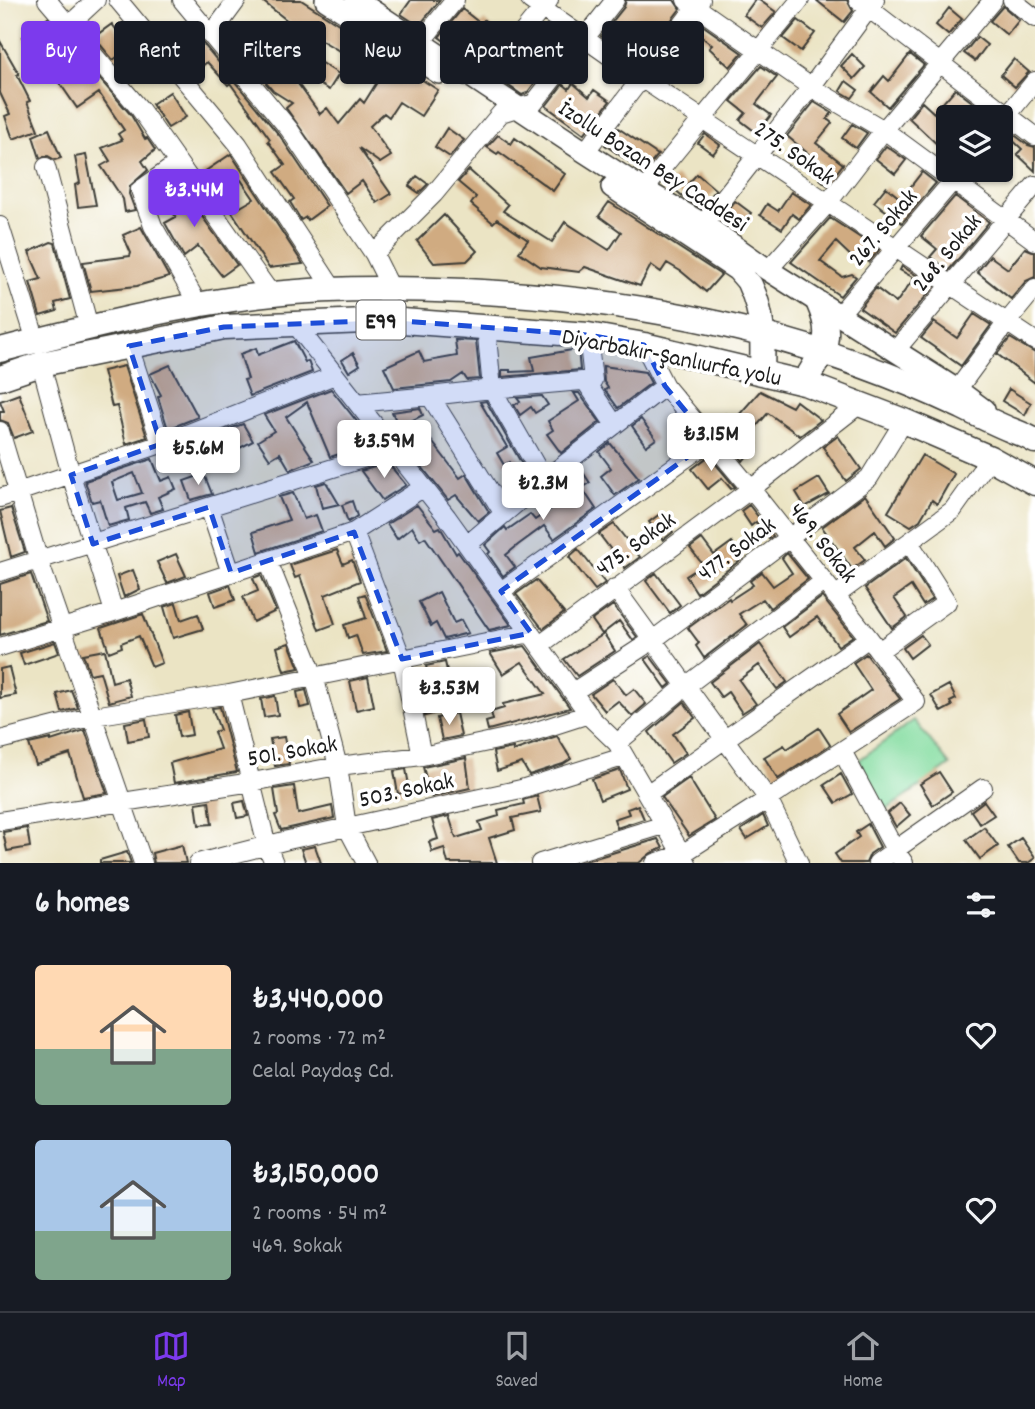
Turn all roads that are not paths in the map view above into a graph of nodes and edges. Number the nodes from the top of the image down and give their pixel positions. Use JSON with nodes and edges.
{"nodes":[{"id":1,"x":47,"y":0,"type":"edge"},
{"id":2,"x":96,"y":0,"type":"edge"},
{"id":3,"x":118,"y":0,"type":"edge"},
{"id":4,"x":182,"y":0,"type":"edge"},
{"id":5,"x":237,"y":0,"type":"edge"},
{"id":6,"x":326,"y":0,"type":"edge"},
{"id":7,"x":455,"y":0,"type":"edge"},
{"id":8,"x":615,"y":0,"type":"edge"},
{"id":9,"x":800,"y":0,"type":"edge"},
{"id":10,"x":993,"y":0,"type":"edge"},
{"id":11,"x":1013,"y":0,"type":"edge"},
{"id":12,"x":364,"y":2,"type":"edge"},
{"id":13,"x":694,"y":2,"type":"edge"},
{"id":14,"x":541,"y":3,"type":"edge"},
{"id":15,"x":867,"y":3,"type":"edge"},
{"id":16,"x":1035,"y":18,"type":"edge"},
{"id":17,"x":64,"y":21,"type":"edge"},
{"id":18,"x":73,"y":21,"type":"edge"},
{"id":19,"x":390,"y":21,"type":"edge"},
{"id":20,"x":528,"y":21,"type":"edge"},
{"id":21,"x":563,"y":21,"type":"edge"},
{"id":22,"x":680,"y":21,"type":"edge"},
{"id":23,"x":588,"y":33,"type":"edge"},
{"id":24,"x":212,"y":34,"type":"junction"},
{"id":25,"x":426,"y":36,"type":"edge"},
{"id":26,"x":758,"y":51,"type":"junction"},
{"id":27,"x":100,"y":63,"type":"edge"},
{"id":28,"x":941,"y":64,"type":"junction"},
{"id":29,"x":1035,"y":81,"type":"edge"},
{"id":30,"x":481,"y":84,"type":"edge"},
{"id":31,"x":549,"y":84,"type":"edge"},
{"id":32,"x":636,"y":84,"type":"edge"},
{"id":33,"x":649,"y":84,"type":"edge"},
{"id":34,"x":811,"y":87,"type":"junction"},
{"id":35,"x":990,"y":105,"type":"edge"},
{"id":36,"x":1013,"y":108,"type":"edge"},
{"id":37,"x":508,"y":110,"type":"junction"},
{"id":38,"x":702,"y":119,"type":"junction"},
{"id":39,"x":1013,"y":123,"type":"edge"},
{"id":40,"x":884,"y":130,"type":"junction"},
{"id":41,"x":1035,"y":136,"type":"edge"},
{"id":42,"x":585,"y":152,"type":"junction"},
{"id":43,"x":758,"y":155,"type":"junction"},
{"id":44,"x":936,"y":162,"type":"edge"},
{"id":45,"x":178,"y":163,"type":"junction"},
{"id":46,"x":46,"y":167,"type":"dead end"},
{"id":47,"x":953,"y":182,"type":"edge"},
{"id":48,"x":965,"y":182,"type":"edge"},
{"id":49,"x":1035,"y":185,"type":"edge"},
{"id":50,"x":643,"y":190,"type":"junction"},
{"id":51,"x":827,"y":204,"type":"junction"},
{"id":52,"x":1006,"y":220,"type":"junction"},
{"id":53,"x":703,"y":224,"type":"junction"},
{"id":54,"x":0,"y":226,"type":"edge"},
{"id":55,"x":1035,"y":241,"type":"edge"},
{"id":56,"x":896,"y":249,"type":"junction"},
{"id":57,"x":374,"y":254,"type":"junction"},
{"id":58,"x":759,"y":277,"type":"junction"},
{"id":59,"x":951,"y":285,"type":"junction"},
{"id":60,"x":391,"y":288,"type":"junction"},
{"id":61,"x":1035,"y":288,"type":"edge"},
{"id":62,"x":333,"y":289,"type":"junction"},
{"id":63,"x":271,"y":295,"type":"junction"},
{"id":64,"x":200,"y":306,"type":"junction"},
{"id":65,"x":829,"y":310,"type":"junction"},
{"id":66,"x":1007,"y":322,"type":"junction"},
{"id":67,"x":295,"y":324,"type":"junction"},
{"id":68,"x":486,"y":326,"type":"junction"},
{"id":69,"x":89,"y":327,"type":"junction"},
{"id":70,"x":763,"y":332,"type":"junction"},
{"id":71,"x":588,"y":335,"type":"junction"},
{"id":72,"x":1035,"y":341,"type":"edge"},
{"id":73,"x":644,"y":345,"type":"junction"},
{"id":74,"x":129,"y":346,"type":"junction"},
{"id":75,"x":0,"y":350,"type":"edge"},
{"id":76,"x":823,"y":350,"type":"junction"},
{"id":77,"x":895,"y":351,"type":"junction"},
{"id":78,"x":38,"y":352,"type":"junction"},
{"id":79,"x":762,"y":373,"type":"junction"},
{"id":80,"x":335,"y":375,"type":"junction"},
{"id":81,"x":0,"y":378,"type":"edge"},
{"id":82,"x":584,"y":381,"type":"junction"},
{"id":83,"x":804,"y":383,"type":"junction"},
{"id":84,"x":665,"y":386,"type":"junction"},
{"id":85,"x":492,"y":390,"type":"junction"},
{"id":86,"x":957,"y":390,"type":"junction"},
{"id":87,"x":430,"y":396,"type":"junction"},
{"id":88,"x":357,"y":403,"type":"junction"},
{"id":89,"x":860,"y":404,"type":"junction"},
{"id":90,"x":904,"y":421,"type":"junction"},
{"id":91,"x":615,"y":425,"type":"junction"},
{"id":92,"x":0,"y":431,"type":"edge"},
{"id":93,"x":1027,"y":435,"type":"edge"},
{"id":94,"x":710,"y":441,"type":"junction"},
{"id":95,"x":160,"y":444,"type":"junction"},
{"id":96,"x":394,"y":449,"type":"junction"},
{"id":97,"x":990,"y":458,"type":"junction"},
{"id":98,"x":71,"y":475,"type":"junction"},
{"id":99,"x":544,"y":480,"type":"junction"},
{"id":100,"x":1035,"y":484,"type":"edge"},
{"id":101,"x":424,"y":487,"type":"junction"},
{"id":102,"x":751,"y":489,"type":"junction"},
{"id":103,"x":18,"y":492,"type":"junction"},
{"id":104,"x":0,"y":498,"type":"edge"},
{"id":105,"x":209,"y":507,"type":"junction"},
{"id":106,"x":504,"y":514,"type":"junction"},
{"id":107,"x":355,"y":532,"type":"junction"},
{"id":108,"x":790,"y":538,"type":"junction"},
{"id":109,"x":909,"y":542,"type":"junction"},
{"id":110,"x":93,"y":544,"type":"junction"},
{"id":111,"x":467,"y":545,"type":"junction"},
{"id":112,"x":39,"y":561,"type":"junction"},
{"id":113,"x":268,"y":561,"type":"junction"},
{"id":114,"x":0,"y":572,"type":"edge"},
{"id":115,"x":231,"y":573,"type":"junction"},
{"id":116,"x":615,"y":588,"type":"junction"},
{"id":117,"x":829,"y":589,"type":"junction"},
{"id":118,"x":501,"y":591,"type":"junction"},
{"id":119,"x":114,"y":612,"type":"junction"},
{"id":120,"x":62,"y":628,"type":"junction"},
{"id":121,"x":535,"y":639,"type":"junction"},
{"id":122,"x":653,"y":640,"type":"junction"},
{"id":123,"x":874,"y":645,"type":"junction"},
{"id":124,"x":0,"y":646,"type":"edge"},
{"id":125,"x":402,"y":659,"type":"junction"},
{"id":126,"x":314,"y":676,"type":"junction"},
{"id":127,"x":687,"y":686,"type":"junction"},
{"id":128,"x":573,"y":692,"type":"junction"},
{"id":129,"x":229,"y":694,"type":"junction"},
{"id":130,"x":589,"y":714,"type":"junction"},
{"id":131,"x":94,"y":716,"type":"junction"},
{"id":132,"x":725,"y":738,"type":"junction"},
{"id":133,"x":0,"y":740,"type":"edge"},
{"id":134,"x":620,"y":750,"type":"junction"},
{"id":135,"x":842,"y":751,"type":"junction"},
{"id":136,"x":422,"y":757,"type":"junction"},
{"id":137,"x":338,"y":766,"type":"junction"},
{"id":138,"x":252,"y":782,"type":"junction"},
{"id":139,"x":983,"y":788,"type":"dead end"},
{"id":140,"x":647,"y":794,"type":"junction"},
{"id":141,"x":768,"y":799,"type":"junction"},
{"id":142,"x":121,"y":802,"type":"junction"},
{"id":143,"x":0,"y":821,"type":"edge"},
{"id":144,"x":664,"y":825,"type":"junction"},
{"id":145,"x":347,"y":827,"type":"junction"},
{"id":146,"x":271,"y":854,"type":"edge"},
{"id":147,"x":900,"y":856,"type":"edge"},
{"id":148,"x":685,"y":858,"type":"edge"},
{"id":149,"x":143,"y":863,"type":"edge"},
{"id":150,"x":198,"y":863,"type":"edge"},
{"id":151,"x":366,"y":863,"type":"edge"},
{"id":152,"x":540,"y":863,"type":"edge"},
{"id":153,"x":655,"y":863,"type":"edge"},
{"id":154,"x":799,"y":863,"type":"edge"},
{"id":155,"x":877,"y":863,"type":"edge"}],
"edges":[{"from":1,"to":17,"type":"street"},
{"from":2,"to":18,"type":"street"},
{"from":3,"to":62,"type":"street"},
{"from":4,"to":24,"type":"street"},
{"from":5,"to":24,"type":"street"},
{"from":6,"to":37,"type":"main road","name":"İzollu Bozan Bey Caddesi"},
{"from":7,"to":25,"type":"street"},
{"from":8,"to":23,"type":"street"},
{"from":9,"to":26,"type":"street"},
{"from":10,"to":28,"type":"street"},
{"from":11,"to":16,"type":"street"},
{"from":12,"to":19,"type":"main road","name":"İzollu Bozan Bey Caddesi"},
{"from":13,"to":22,"type":"street"},
{"from":13,"to":26,"type":"street"},
{"from":14,"to":20,"type":"street"},
{"from":14,"to":21,"type":"street","name":"275. Sokak"},
{"from":15,"to":28,"type":"street"},
{"from":15,"to":34,"type":"street"},
{"from":24,"to":57,"type":"street"},
{"from":26,"to":34,"type":"street"},
{"from":26,"to":38,"type":"street"},
{"from":27,"to":45,"type":"street"},
{"from":28,"to":35,"type":"street"},
{"from":28,"to":40,"type":"street"},
{"from":29,"to":36,"type":"street"},
{"from":30,"to":37,"type":"main road","name":"İzollu Bozan Bey Caddesi"},
{"from":31,"to":37,"type":"street"},
{"from":32,"to":42,"type":"street"},
{"from":33,"to":38,"type":"street","name":"275. Sokak"},
{"from":34,"to":40,"type":"street"},
{"from":34,"to":43,"type":"street"},
{"from":37,"to":42,"type":"main road","name":"İzollu Bozan Bey Caddesi"},
{"from":37,"to":57,"type":"street"},
{"from":37,"to":58,"type":"main road","name":"İzollu Bozan Bey Caddesi"},
{"from":38,"to":43,"type":"street","name":"275. Sokak"},
{"from":38,"to":50,"type":"street"},
{"from":39,"to":41,"type":"street"},
{"from":40,"to":44,"type":"street"},
{"from":40,"to":51,"type":"street"},
{"from":42,"to":50,"type":"main road","name":"İzollu Bozan Bey Caddesi"},
{"from":43,"to":51,"type":"street","name":"275. Sokak"},
{"from":43,"to":53,"type":"street"},
{"from":45,"to":63,"type":"street"},
{"from":45,"to":64,"type":"street"},
{"from":46,"to":69,"type":"street"},
{"from":47,"to":56,"type":"street","name":"267. Sokak"},
{"from":48,"to":52,"type":"street"},
{"from":49,"to":52,"type":"street","name":"268. Sokak"},
{"from":50,"to":53,"type":"main road","name":"İzollu Bozan Bey Caddesi"},
{"from":51,"to":56,"type":"street","name":"275. Sokak"},
{"from":51,"to":58,"type":"street"},
{"from":52,"to":55,"type":"street"},
{"from":52,"to":59,"type":"street","name":"268. Sokak"},
{"from":53,"to":58,"type":"main road","name":"İzollu Bozan Bey Caddesi"},
{"from":54,"to":78,"type":"street"},
{"from":56,"to":59,"type":"street","name":"275. Sokak"},
{"from":56,"to":65,"type":"street","name":"267. Sokak"},
{"from":57,"to":60,"type":"street"},
{"from":58,"to":65,"type":"main road","name":"İzollu Bozan Bey Caddesi"},
{"from":58,"to":70,"type":"highway"},
{"from":59,"to":66,"type":"street","name":"275. Sokak"},
{"from":59,"to":77,"type":"street","name":"268. Sokak"},
{"from":60,"to":62,"type":"highway","name":"Diyarbakır-Şanlıurfa yolu","number":"E99"},
{"from":60,"to":70,"type":"highway","name":"Diyarbakır-Şanlıurfa yolu","number":"E99"},
{"from":61,"to":66,"type":"street"},
{"from":62,"to":63,"type":"highway","name":"Diyarbakır-Şanlıurfa yolu","number":"E99"},
{"from":63,"to":64,"type":"highway","name":"Diyarbakır-Şanlıurfa yolu","number":"E99"},
{"from":64,"to":69,"type":"highway","name":"Diyarbakır-Şanlıurfa yolu","number":"E99"},
{"from":65,"to":76,"type":"highway"},
{"from":65,"to":77,"type":"main road","name":"İzollu Bozan Bey Caddesi"},
{"from":66,"to":72,"type":"street","name":"275. Sokak"},
{"from":66,"to":86,"type":"street"},
{"from":67,"to":68,"type":"highway","name":"Diyarbakır-Şanlıurfa yolu","number":"E99"},
{"from":67,"to":74,"type":"highway","name":"Diyarbakır-Şanlıurfa yolu","number":"E99"},
{"from":67,"to":80,"type":"street"},
{"from":68,"to":71,"type":"highway","name":"Diyarbakır-Şanlıurfa yolu","number":"E99"},
{"from":68,"to":85,"type":"street"},
{"from":69,"to":78,"type":"highway","name":"Diyarbakır-Şanlıurfa yolu","number":"E99"},
{"from":70,"to":76,"type":"highway","name":"Diyarbakır-Şanlıurfa yolu","number":"E99"},
{"from":70,"to":79,"type":"highway"},
{"from":71,"to":73,"type":"highway","name":"Diyarbakır-Şanlıurfa yolu","number":"E99"},
{"from":71,"to":82,"type":"street"},
{"from":73,"to":79,"type":"highway","name":"Diyarbakır-Şanlıurfa yolu","number":"E99"},
{"from":73,"to":84,"type":"street","name":"469. Sokak"},
{"from":74,"to":78,"type":"highway","name":"Diyarbakır-Şanlıurfa yolu","number":"E99"},
{"from":74,"to":95,"type":"street"},
{"from":75,"to":78,"type":"highway","name":"Diyarbakır-Şanlıurfa yolu","number":"E99"},
{"from":76,"to":83,"type":"highway"},
{"from":76,"to":93,"type":"highway","name":"Diyarbakır-Şanlıurfa yolu","number":"E99"},
{"from":77,"to":86,"type":"main road","name":"İzollu Bozan Bey Caddesi"},
{"from":78,"to":81,"type":"highway","name":"Diyarbakır-Şanlıurfa yolu","number":"E99"},
{"from":78,"to":98,"type":"street"},
{"from":79,"to":83,"type":"highway","name":"Diyarbakır-Şanlıurfa yolu","number":"E99"},
{"from":80,"to":88,"type":"street"},
{"from":80,"to":95,"type":"street"},
{"from":82,"to":85,"type":"street"},
{"from":82,"to":91,"type":"street"},
{"from":83,"to":89,"type":"highway","name":"Diyarbakır-Şanlıurfa yolu","number":"E99"},
{"from":84,"to":91,"type":"street"},
{"from":84,"to":94,"type":"street","name":"469. Sokak"},
{"from":85,"to":87,"type":"street"},
{"from":85,"to":99,"type":"street"},
{"from":86,"to":93,"type":"main road","name":"İzollu Bozan Bey Caddesi"},
{"from":87,"to":88,"type":"street"},
{"from":87,"to":106,"type":"street"},
{"from":88,"to":96,"type":"street"},
{"from":89,"to":90,"type":"highway","name":"Diyarbakır-Şanlıurfa yolu","number":"E99"},
{"from":89,"to":102,"type":"street","name":"475. Sokak"},
{"from":90,"to":97,"type":"highway","name":"Diyarbakır-Şanlıurfa yolu","number":"E99"},
{"from":90,"to":108,"type":"street","name":"477. Sokak"},
{"from":91,"to":99,"type":"street"},
{"from":92,"to":103,"type":"street"},
{"from":94,"to":102,"type":"street","name":"469. Sokak"},
{"from":94,"to":118,"type":"street"},
{"from":95,"to":98,"type":"street"},
{"from":96,"to":101,"type":"street"},
{"from":96,"to":105,"type":"street"},
{"from":97,"to":100,"type":"highway","name":"Diyarbakır-Şanlıurfa yolu","number":"E99"},
{"from":97,"to":109,"type":"street"},
{"from":98,"to":103,"type":"street"},
{"from":98,"to":110,"type":"street"},
{"from":99,"to":106,"type":"street"},
{"from":101,"to":107,"type":"street"},
{"from":101,"to":111,"type":"street"},
{"from":102,"to":108,"type":"street","name":"469. Sokak"},
{"from":102,"to":116,"type":"street","name":"475. Sokak"},
{"from":103,"to":104,"type":"street"},
{"from":103,"to":112,"type":"street"},
{"from":105,"to":110,"type":"street"},
{"from":105,"to":115,"type":"street"},
{"from":106,"to":111,"type":"street"},
{"from":107,"to":113,"type":"street"},
{"from":107,"to":125,"type":"street"},
{"from":108,"to":117,"type":"street","name":"469. Sokak"},
{"from":108,"to":122,"type":"street","name":"477. Sokak"},
{"from":109,"to":117,"type":"street"},
{"from":109,"to":123,"type":"street"},
{"from":110,"to":112,"type":"street"},
{"from":110,"to":119,"type":"street"},
{"from":111,"to":118,"type":"street"},
{"from":112,"to":114,"type":"street"},
{"from":112,"to":120,"type":"street"},
{"from":113,"to":115,"type":"street"},
{"from":113,"to":126,"type":"street"},
{"from":115,"to":119,"type":"street"},
{"from":116,"to":121,"type":"street","name":"475. Sokak"},
{"from":116,"to":122,"type":"street"},
{"from":117,"to":123,"type":"street","name":"469. Sokak"},
{"from":117,"to":127,"type":"street"},
{"from":118,"to":121,"type":"street"},
{"from":119,"to":120,"type":"street"},
{"from":120,"to":124,"type":"street"},
{"from":120,"to":131,"type":"street"},
{"from":121,"to":125,"type":"street"},
{"from":121,"to":128,"type":"street"},
{"from":122,"to":127,"type":"street"},
{"from":122,"to":128,"type":"street","name":"477. Sokak"},
{"from":123,"to":132,"type":"street"},
{"from":123,"to":135,"type":"street","name":"469. Sokak"},
{"from":125,"to":126,"type":"street"},
{"from":125,"to":136,"type":"street"},
{"from":126,"to":129,"type":"street"},
{"from":126,"to":137,"type":"street"},
{"from":127,"to":132,"type":"street"},
{"from":127,"to":134,"type":"street"},
{"from":128,"to":130,"type":"street"},
{"from":129,"to":131,"type":"street"},
{"from":129,"to":138,"type":"street"},
{"from":130,"to":134,"type":"street"},
{"from":130,"to":136,"type":"street","name":"501. Sokak"},
{"from":131,"to":133,"type":"street"},
{"from":131,"to":142,"type":"street"},
{"from":132,"to":140,"type":"street"},
{"from":132,"to":141,"type":"street"},
{"from":134,"to":140,"type":"street"},
{"from":134,"to":145,"type":"street","name":"503. Sokak"},
{"from":135,"to":141,"type":"street"},
{"from":135,"to":147,"type":"street"},
{"from":136,"to":137,"type":"street","name":"501. Sokak"},
{"from":137,"to":138,"type":"street","name":"501. Sokak"},
{"from":137,"to":145,"type":"street"},
{"from":138,"to":142,"type":"street","name":"501. Sokak"},
{"from":138,"to":146,"type":"street"},
{"from":139,"to":147,"type":"street"},
{"from":140,"to":144,"type":"street"},
{"from":141,"to":148,"type":"street"},
{"from":141,"to":154,"type":"street"},
{"from":142,"to":143,"type":"street","name":"501. Sokak"},
{"from":142,"to":149,"type":"street"},
{"from":144,"to":148,"type":"street"},
{"from":144,"to":152,"type":"street"},
{"from":145,"to":146,"type":"street","name":"503. Sokak"},
{"from":145,"to":151,"type":"street"},
{"from":146,"to":150,"type":"street","name":"503. Sokak"},
{"from":147,"to":155,"type":"street"},
{"from":148,"to":153,"type":"street"}]}
